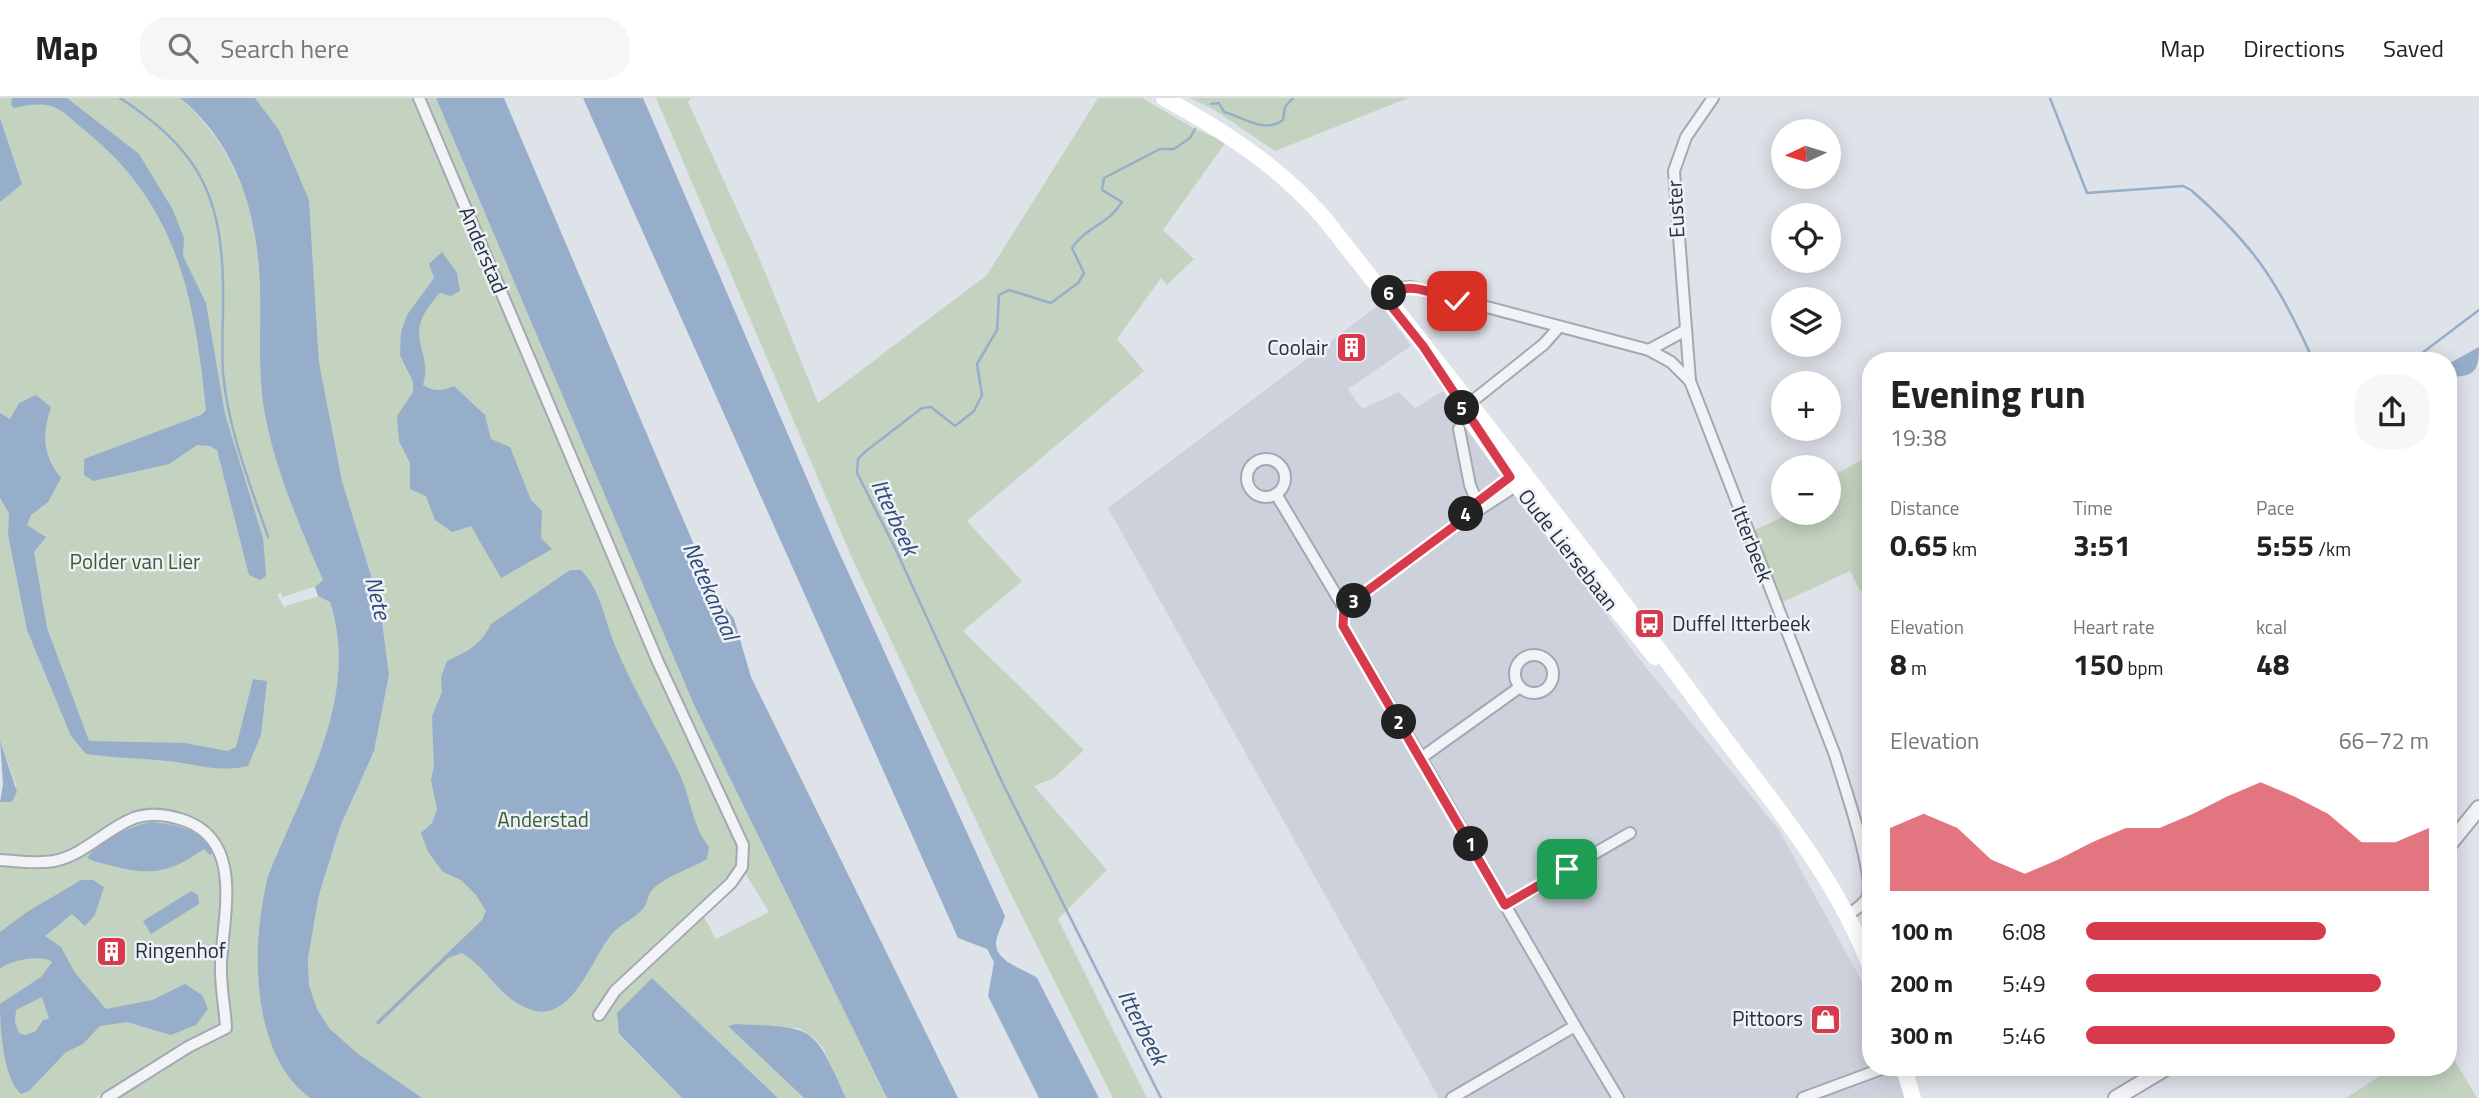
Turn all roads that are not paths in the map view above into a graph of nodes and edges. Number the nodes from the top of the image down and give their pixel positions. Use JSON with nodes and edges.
{"nodes":[{"id":1,"x":419,"y":98,"type":"edge"},
{"id":2,"x":1164,"y":98,"type":"edge"},
{"id":3,"x":1713,"y":98,"type":"edge"},
{"id":4,"x":1384,"y":297,"type":"junction"},
{"id":5,"x":1559,"y":327,"type":"junction"},
{"id":6,"x":1686,"y":330,"type":"junction"},
{"id":7,"x":1423,"y":346,"type":"junction"},
{"id":8,"x":1649,"y":350,"type":"junction"},
{"id":9,"x":1690,"y":381,"type":"junction"},
{"id":10,"x":1470,"y":403,"type":"junction"},
{"id":11,"x":1459,"y":429,"type":"dead end"},
{"id":12,"x":1516,"y":478,"type":"junction"},
{"id":13,"x":1276,"y":494,"type":"dead end"},
{"id":14,"x":1479,"y":506,"type":"junction"},
{"id":15,"x":1344,"y":608,"type":"junction"},
{"id":16,"x":1520,"y":687,"type":"dead end"},
{"id":17,"x":1421,"y":758,"type":"junction"},
{"id":18,"x":2479,"y":808,"type":"edge"},
{"id":19,"x":1630,"y":833,"type":"dead end"},
{"id":20,"x":2457,"y":835,"type":"edge"},
{"id":21,"x":1862,"y":856,"type":"edge"},
{"id":22,"x":0,"y":860,"type":"edge"},
{"id":23,"x":1505,"y":905,"type":"junction"},
{"id":24,"x":1862,"y":905,"type":"edge"},
{"id":25,"x":1846,"y":916,"type":"junction"},
{"id":26,"x":1862,"y":950,"type":"edge"},
{"id":27,"x":599,"y":1015,"type":"dead end"},
{"id":28,"x":1576,"y":1026,"type":"junction"},
{"id":29,"x":1862,"y":1076,"type":"edge"},
{"id":30,"x":1906,"y":1076,"type":"edge"},
{"id":31,"x":2153,"y":1076,"type":"edge"},
{"id":32,"x":107,"y":1098,"type":"edge"},
{"id":33,"x":1452,"y":1098,"type":"edge"},
{"id":34,"x":1618,"y":1098,"type":"edge"},
{"id":35,"x":1803,"y":1098,"type":"edge"},
{"id":36,"x":1913,"y":1098,"type":"edge"},
{"id":37,"x":2116,"y":1098,"type":"edge"}],
"edges":[{"from":1,"to":27,"type":"street","name":"Anderstad"},
{"from":2,"to":4,"type":"main road","name":"Oude Liersebaan"},
{"from":3,"to":6,"type":"street","name":"Euster"},
{"from":4,"to":5,"type":"street","name":"Itterbeek"},
{"from":4,"to":7,"type":"main road","name":"Oude Liersebaan"},
{"from":5,"to":8,"type":"street","name":"Itterbeek"},
{"from":5,"to":10,"type":"street"},
{"from":6,"to":8,"type":"street"},
{"from":6,"to":9,"type":"street","name":"Euster"},
{"from":7,"to":10,"type":"main road","name":"Oude Liersebaan"},
{"from":7,"to":12,"type":"main road","name":"Oude Liersebaan"},
{"from":8,"to":9,"type":"street","name":"Itterbeek"},
{"from":9,"to":21,"type":"street","name":"Itterbeek"},
{"from":10,"to":12,"type":"main road","name":"Oude Liersebaan"},
{"from":11,"to":14,"type":"street"},
{"from":12,"to":14,"type":"street"},
{"from":12,"to":25,"type":"main road","name":"Oude Liersebaan"},
{"from":13,"to":15,"type":"street"},
{"from":14,"to":15,"type":"street"},
{"from":15,"to":17,"type":"street"},
{"from":16,"to":17,"type":"street"},
{"from":17,"to":23,"type":"street"},
{"from":18,"to":20,"type":"street"},
{"from":19,"to":23,"type":"street"},
{"from":22,"to":32,"type":"street"},
{"from":23,"to":28,"type":"street"},
{"from":24,"to":25,"type":"street","name":"Itterbeek"},
{"from":25,"to":26,"type":"main road","name":"Oude Liersebaan"},
{"from":28,"to":33,"type":"street"},
{"from":28,"to":34,"type":"street"},
{"from":29,"to":35,"type":"street"},
{"from":30,"to":36,"type":"main road"},
{"from":31,"to":37,"type":"street"}]}
